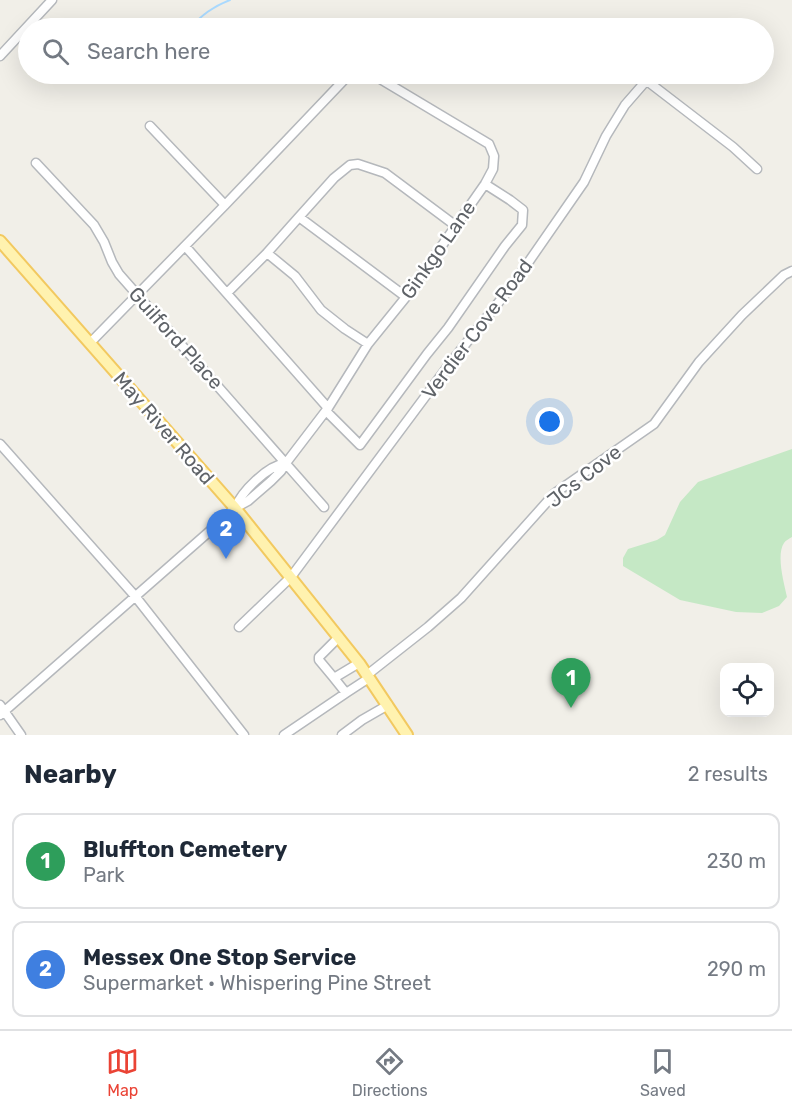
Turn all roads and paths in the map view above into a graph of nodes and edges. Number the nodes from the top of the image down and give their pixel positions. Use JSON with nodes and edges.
{"nodes":[{"id":1,"x":52,"y":0,"type":"edge"},
{"id":2,"x":35,"y":18,"type":"edge"},
{"id":3,"x":18,"y":37,"type":"edge"},
{"id":4,"x":0,"y":56,"type":"edge"},
{"id":5,"x":341,"y":84,"type":"edge"},
{"id":6,"x":389,"y":84,"type":"edge"},
{"id":7,"x":643,"y":84,"type":"edge"},
{"id":8,"x":657,"y":84,"type":"edge"},
{"id":9,"x":150,"y":126,"type":"dead end"},
{"id":10,"x":36,"y":163,"type":"dead end"},
{"id":11,"x":757,"y":169,"type":"dead end"},
{"id":12,"x":485,"y":184,"type":"junction"},
{"id":13,"x":225,"y":205,"type":"junction"},
{"id":14,"x":299,"y":217,"type":"junction"},
{"id":15,"x":456,"y":226,"type":"junction"},
{"id":16,"x":1,"y":245,"type":"edge"},
{"id":17,"x":185,"y":246,"type":"junction"},
{"id":18,"x":267,"y":253,"type":"junction"},
{"id":19,"x":792,"y":271,"type":"edge"},
{"id":20,"x":227,"y":293,"type":"junction"},
{"id":21,"x":137,"y":294,"type":"junction"},
{"id":22,"x":406,"y":297,"type":"junction"},
{"id":23,"x":90,"y":343,"type":"junction"},
{"id":24,"x":368,"y":344,"type":"junction"},
{"id":25,"x":327,"y":410,"type":"junction"},
{"id":26,"x":0,"y":444,"type":"edge"},
{"id":27,"x":286,"y":463,"type":"junction"},
{"id":28,"x":324,"y":507,"type":"dead end"},
{"id":29,"x":234,"y":508,"type":"junction"},
{"id":30,"x":291,"y":577,"type":"junction"},
{"id":31,"x":135,"y":596,"type":"junction"},
{"id":32,"x":238,"y":627,"type":"dead end"},
{"id":33,"x":339,"y":637,"type":"junction"},
{"id":34,"x":359,"y":663,"type":"junction"},
{"id":35,"x":368,"y":676,"type":"junction"},
{"id":36,"x":334,"y":678,"type":"junction"},
{"id":37,"x":346,"y":693,"type":"junction"},
{"id":38,"x":388,"y":705,"type":"junction"},
{"id":39,"x":1,"y":710,"type":"edge"},
{"id":40,"x":21,"y":735,"type":"edge"},
{"id":41,"x":244,"y":735,"type":"edge"},
{"id":42,"x":284,"y":735,"type":"edge"},
{"id":43,"x":342,"y":735,"type":"edge"},
{"id":44,"x":407,"y":735,"type":"edge"}],
"edges":[{"from":1,"to":2,"type":"street"},
{"from":3,"to":4,"type":"street"},
{"from":5,"to":13,"type":"street"},
{"from":6,"to":12,"type":"street","name":"Ginkgo Lane"},
{"from":7,"to":30,"type":"street","name":"Verdier Cove Road"},
{"from":8,"to":11,"type":"street"},
{"from":9,"to":13,"type":"street"},
{"from":10,"to":21,"type":"street","name":"Guilford Place"},
{"from":12,"to":15,"type":"street","name":"Ginkgo Lane"},
{"from":12,"to":25,"type":"street"},
{"from":13,"to":17,"type":"street"},
{"from":14,"to":15,"type":"street"},
{"from":14,"to":18,"type":"street"},
{"from":14,"to":22,"type":"street"},
{"from":15,"to":22,"type":"street","name":"Ginkgo Lane"},
{"from":16,"to":23,"type":"main road","name":"May River Road"},
{"from":17,"to":20,"type":"street"},
{"from":17,"to":21,"type":"street"},
{"from":18,"to":20,"type":"street"},
{"from":18,"to":24,"type":"street"},
{"from":19,"to":35,"type":"street","name":"JCs Cove"},
{"from":20,"to":25,"type":"street"},
{"from":21,"to":23,"type":"street"},
{"from":21,"to":27,"type":"street","name":"Guilford Place"},
{"from":22,"to":24,"type":"street","name":"Ginkgo Lane"},
{"from":23,"to":29,"type":"main road","name":"May River Road"},
{"from":24,"to":25,"type":"street","name":"Ginkgo Lane"},
{"from":25,"to":27,"type":"street","name":"Ginkgo Lane"},
{"from":26,"to":31,"type":"street"},
{"from":27,"to":28,"type":"street","name":"Guilford Place"},
{"from":27,"to":29,"type":"street","name":"Ginkgo Lane"},
{"from":29,"to":30,"type":"main road","name":"May River Road"},
{"from":29,"to":31,"type":"street","name":"Ginkgo Lane"},
{"from":30,"to":32,"type":"street","name":"Verdier Cove Road"},
{"from":30,"to":33,"type":"main road","name":"May River Road"},
{"from":31,"to":39,"type":"street","name":"Ginkgo Lane"},
{"from":31,"to":41,"type":"street"},
{"from":33,"to":34,"type":"main road","name":"May River Road"},
{"from":33,"to":36,"type":"street"},
{"from":34,"to":35,"type":"main road","name":"May River Road"},
{"from":34,"to":36,"type":"street"},
{"from":35,"to":37,"type":"street","name":"JCs Cove"},
{"from":35,"to":38,"type":"main road","name":"May River Road"},
{"from":36,"to":37,"type":"street"},
{"from":37,"to":42,"type":"street","name":"JCs Cove"},
{"from":38,"to":43,"type":"street"},
{"from":38,"to":44,"type":"main road","name":"May River Road"},
{"from":39,"to":40,"type":"street"}]}
